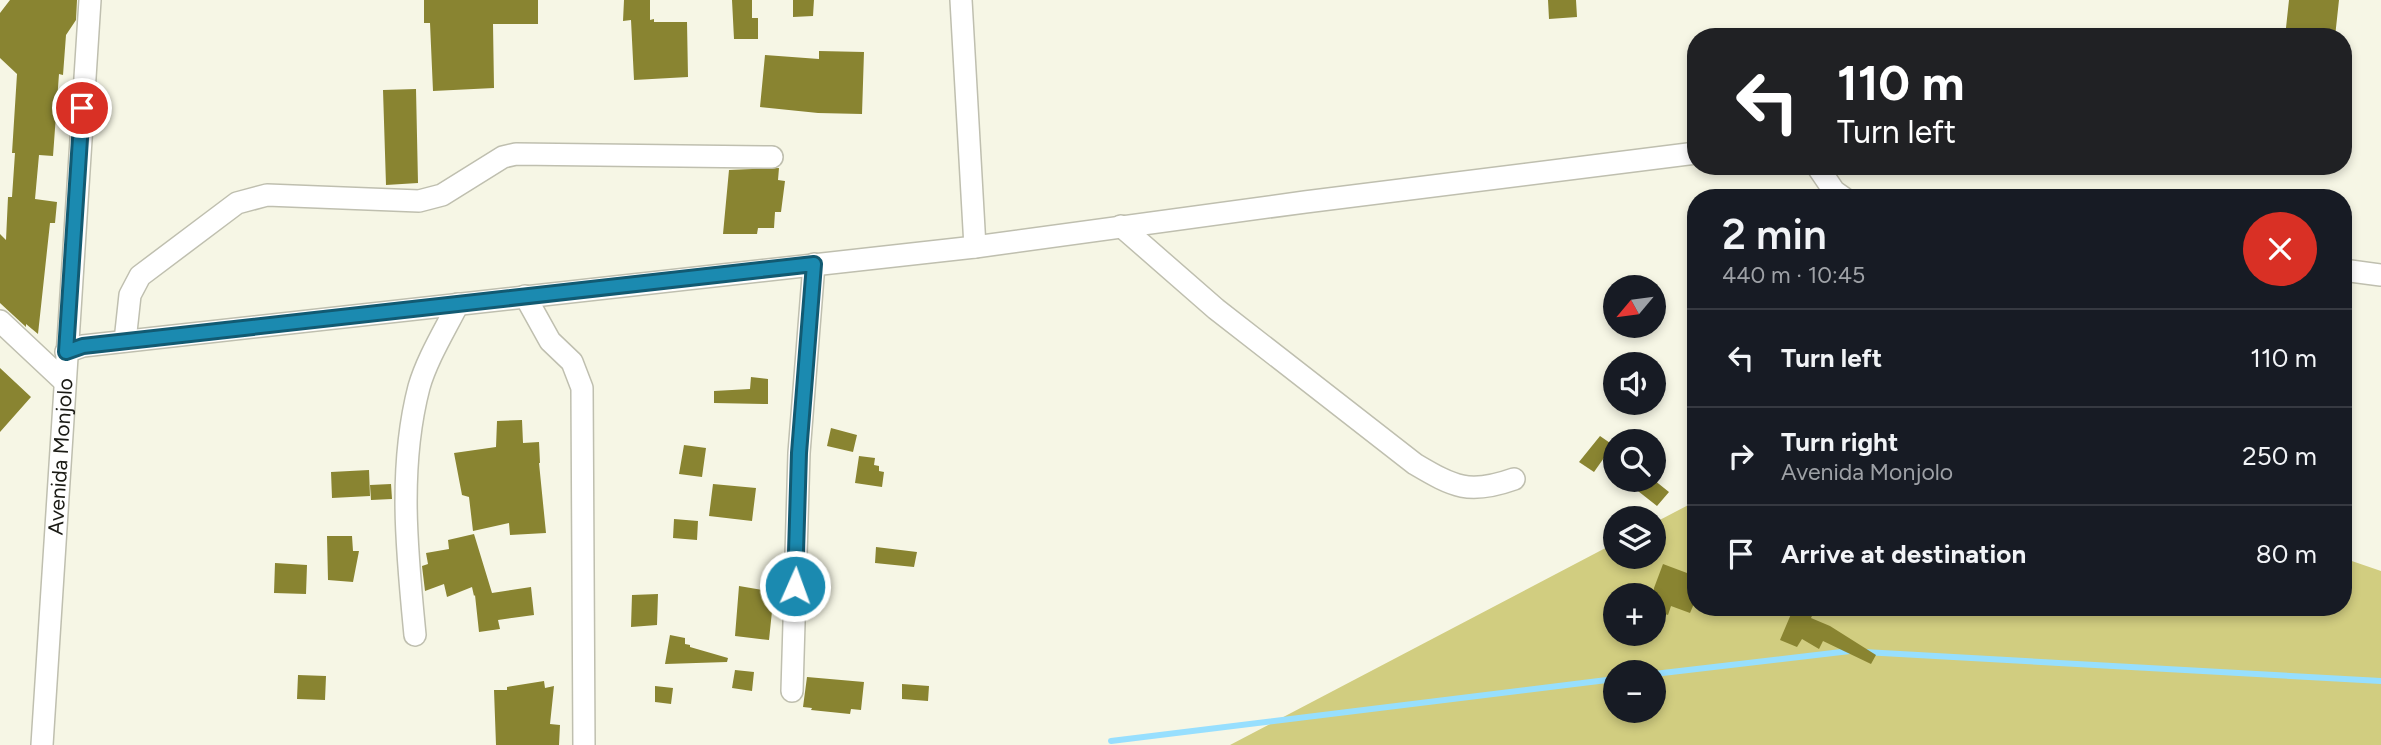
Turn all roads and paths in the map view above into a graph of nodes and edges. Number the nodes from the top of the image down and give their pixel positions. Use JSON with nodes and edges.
{"nodes":[{"id":1,"x":90,"y":0,"type":"edge"},
{"id":2,"x":961,"y":0,"type":"edge"},
{"id":3,"x":1687,"y":154,"type":"edge"},
{"id":4,"x":772,"y":157,"type":"dead end"},
{"id":5,"x":1121,"y":226,"type":"junction"},
{"id":6,"x":975,"y":247,"type":"junction"},
{"id":7,"x":814,"y":264,"type":"junction"},
{"id":8,"x":2352,"y":271,"type":"edge"},
{"id":9,"x":2381,"y":275,"type":"edge"},
{"id":10,"x":525,"y":296,"type":"junction"},
{"id":11,"x":458,"y":304,"type":"junction"},
{"id":12,"x":0,"y":321,"type":"edge"},
{"id":13,"x":125,"y":341,"type":"junction"},
{"id":14,"x":66,"y":352,"type":"junction"},
{"id":15,"x":65,"y":382,"type":"junction"},
{"id":16,"x":1514,"y":479,"type":"dead end"},
{"id":17,"x":415,"y":635,"type":"dead end"},
{"id":18,"x":792,"y":691,"type":"dead end"},
{"id":19,"x":42,"y":745,"type":"edge"},
{"id":20,"x":584,"y":745,"type":"edge"}],
"edges":[{"from":1,"to":14,"type":"street","name":"Avenida Monjolo"},
{"from":2,"to":6,"type":"street"},
{"from":3,"to":5,"type":"street"},
{"from":4,"to":13,"type":"street"},
{"from":5,"to":6,"type":"street"},
{"from":5,"to":16,"type":"street"},
{"from":6,"to":7,"type":"street"},
{"from":7,"to":10,"type":"street"},
{"from":7,"to":18,"type":"street"},
{"from":8,"to":9,"type":"street"},
{"from":10,"to":11,"type":"street"},
{"from":10,"to":20,"type":"street"},
{"from":11,"to":13,"type":"street"},
{"from":11,"to":17,"type":"street"},
{"from":12,"to":15,"type":"street"},
{"from":13,"to":14,"type":"street"},
{"from":14,"to":15,"type":"street","name":"Avenida Monjolo"},
{"from":15,"to":19,"type":"street","name":"Avenida Monjolo"}]}
